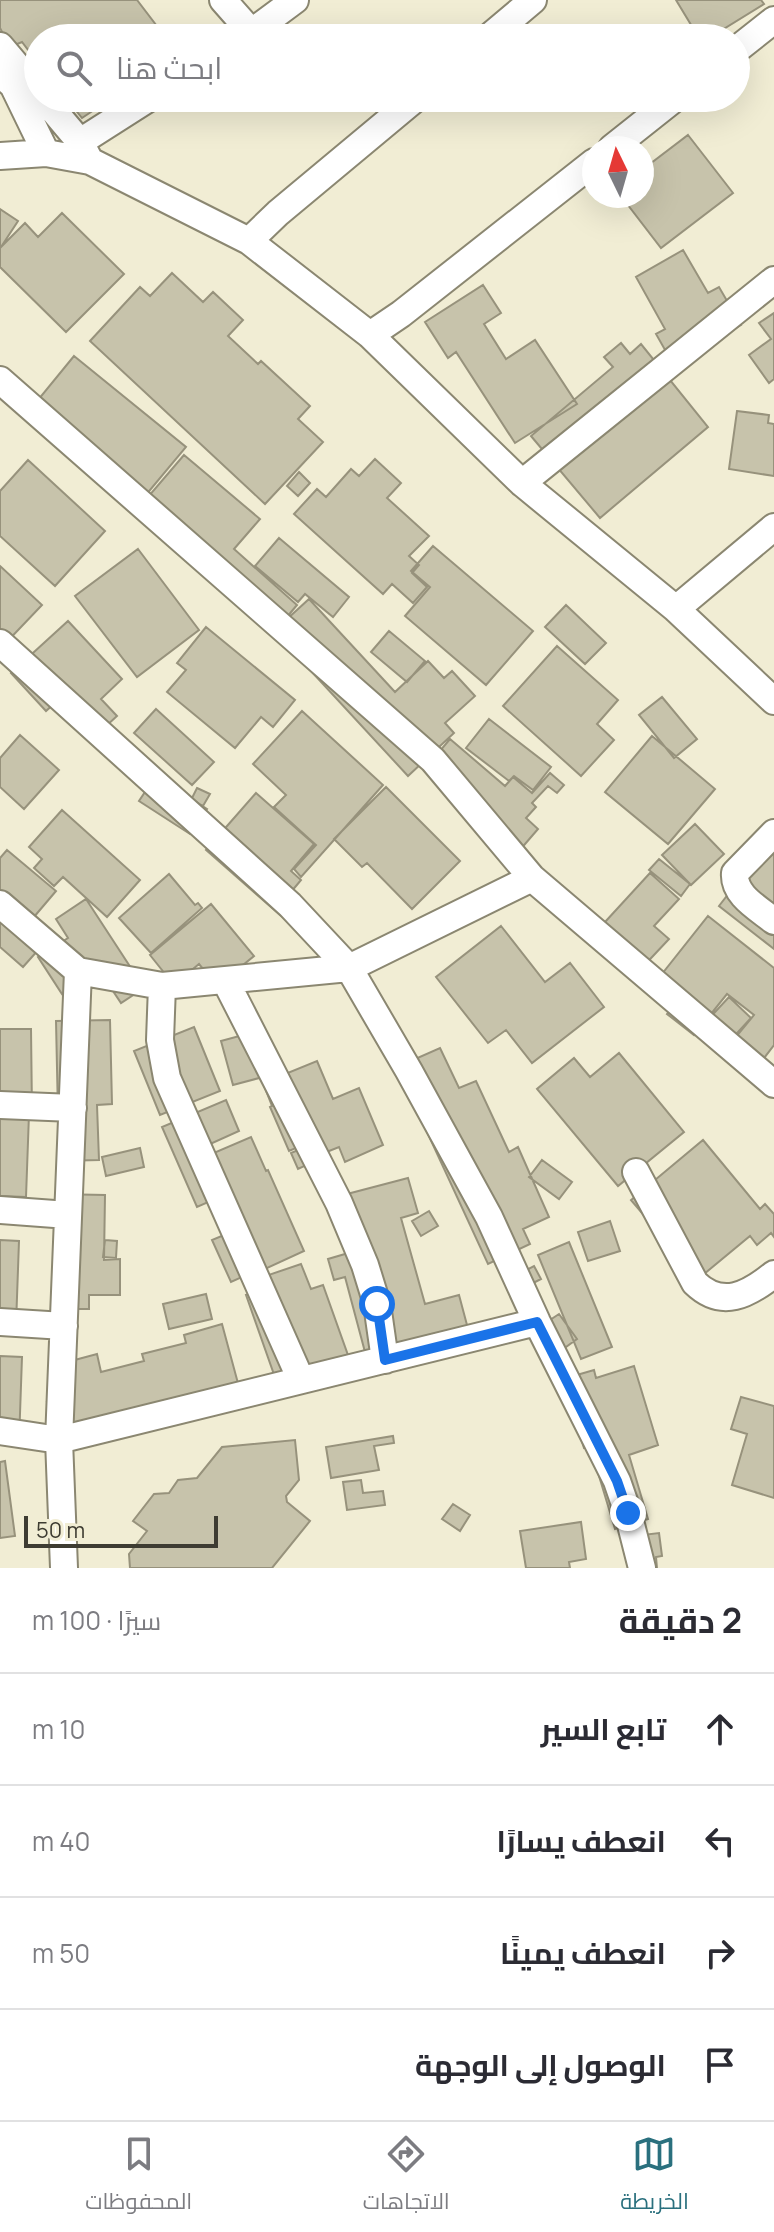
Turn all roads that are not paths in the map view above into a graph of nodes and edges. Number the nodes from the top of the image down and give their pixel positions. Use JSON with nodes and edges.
{"nodes":[{"id":1,"x":223,"y":0,"type":"edge"},
{"id":2,"x":295,"y":0,"type":"edge"},
{"id":3,"x":533,"y":0,"type":"edge"},
{"id":4,"x":774,"y":20,"type":"edge"},
{"id":5,"x":240,"y":24,"type":"edge"},
{"id":6,"x":264,"y":24,"type":"edge"},
{"id":7,"x":505,"y":24,"type":"edge"},
{"id":8,"x":750,"y":39,"type":"edge"},
{"id":9,"x":0,"y":46,"type":"edge"},
{"id":10,"x":0,"y":74,"type":"edge"},
{"id":11,"x":24,"y":74,"type":"edge"},
{"id":12,"x":24,"y":108,"type":"edge"},
{"id":13,"x":26,"y":112,"type":"edge"},
{"id":14,"x":54,"y":112,"type":"edge"},
{"id":15,"x":132,"y":112,"type":"edge"},
{"id":16,"x":399,"y":112,"type":"edge"},
{"id":17,"x":657,"y":112,"type":"edge"},
{"id":18,"x":627,"y":136,"type":"edge"},
{"id":19,"x":85,"y":151,"type":"junction"},
{"id":20,"x":46,"y":153,"type":"junction"},
{"id":21,"x":0,"y":156,"type":"edge"},
{"id":22,"x":582,"y":171,"type":"edge"},
{"id":23,"x":249,"y":241,"type":"junction"},
{"id":24,"x":774,"y":280,"type":"edge"},
{"id":25,"x":370,"y":335,"type":"junction"},
{"id":26,"x":0,"y":380,"type":"edge"},
{"id":27,"x":522,"y":483,"type":"junction"},
{"id":28,"x":774,"y":527,"type":"edge"},
{"id":29,"x":676,"y":609,"type":"junction"},
{"id":30,"x":0,"y":643,"type":"edge"},
{"id":31,"x":774,"y":701,"type":"edge"},
{"id":32,"x":774,"y":833,"type":"edge"},
{"id":33,"x":532,"y":878,"type":"junction"},
{"id":34,"x":0,"y":904,"type":"edge"},
{"id":35,"x":774,"y":921,"type":"edge"},
{"id":36,"x":349,"y":968,"type":"junction"},
{"id":37,"x":78,"y":971,"type":"junction"},
{"id":38,"x":225,"y":980,"type":"junction"},
{"id":39,"x":162,"y":986,"type":"junction"},
{"id":40,"x":774,"y":1084,"type":"edge"},
{"id":41,"x":0,"y":1105,"type":"edge"},
{"id":42,"x":73,"y":1108,"type":"junction"},
{"id":43,"x":636,"y":1172,"type":"dead end"},
{"id":44,"x":0,"y":1210,"type":"edge"},
{"id":45,"x":68,"y":1215,"type":"junction"},
{"id":46,"x":774,"y":1274,"type":"edge"},
{"id":47,"x":0,"y":1322,"type":"edge"},
{"id":48,"x":537,"y":1322,"type":"junction"},
{"id":49,"x":64,"y":1326,"type":"junction"},
{"id":50,"x":385,"y":1360,"type":"junction"},
{"id":51,"x":301,"y":1380,"type":"junction"},
{"id":52,"x":0,"y":1431,"type":"edge"},
{"id":53,"x":59,"y":1440,"type":"junction"},
{"id":54,"x":64,"y":1568,"type":"edge"},
{"id":55,"x":642,"y":1568,"type":"edge"}],
"edges":[{"from":1,"to":5,"type":"street"},
{"from":2,"to":6,"type":"street"},
{"from":3,"to":7,"type":"street"},
{"from":4,"to":8,"type":"street"},
{"from":9,"to":11,"type":"street"},
{"from":10,"to":12,"type":"street"},
{"from":13,"to":20,"type":"street"},
{"from":14,"to":19,"type":"street"},
{"from":15,"to":19,"type":"street"},
{"from":16,"to":23,"type":"street"},
{"from":17,"to":18,"type":"street"},
{"from":19,"to":20,"type":"street"},
{"from":19,"to":23,"type":"street"},
{"from":20,"to":21,"type":"street"},
{"from":22,"to":25,"type":"street"},
{"from":23,"to":25,"type":"street"},
{"from":24,"to":27,"type":"street"},
{"from":25,"to":27,"type":"street"},
{"from":26,"to":33,"type":"street"},
{"from":27,"to":29,"type":"street"},
{"from":28,"to":29,"type":"street"},
{"from":29,"to":31,"type":"street"},
{"from":30,"to":36,"type":"street"},
{"from":32,"to":35,"type":"street"},
{"from":33,"to":36,"type":"street"},
{"from":33,"to":40,"type":"street"},
{"from":34,"to":37,"type":"street"},
{"from":36,"to":38,"type":"street"},
{"from":36,"to":48,"type":"street"},
{"from":37,"to":39,"type":"street"},
{"from":37,"to":42,"type":"street"},
{"from":38,"to":39,"type":"street"},
{"from":38,"to":50,"type":"street"},
{"from":39,"to":51,"type":"street"},
{"from":41,"to":42,"type":"street"},
{"from":42,"to":45,"type":"street"},
{"from":43,"to":46,"type":"street"},
{"from":44,"to":45,"type":"street"},
{"from":45,"to":49,"type":"street"},
{"from":47,"to":49,"type":"street"},
{"from":48,"to":50,"type":"street"},
{"from":48,"to":55,"type":"street"},
{"from":49,"to":53,"type":"street"},
{"from":50,"to":51,"type":"street"},
{"from":51,"to":53,"type":"street"},
{"from":52,"to":53,"type":"street"},
{"from":53,"to":54,"type":"street"}]}
